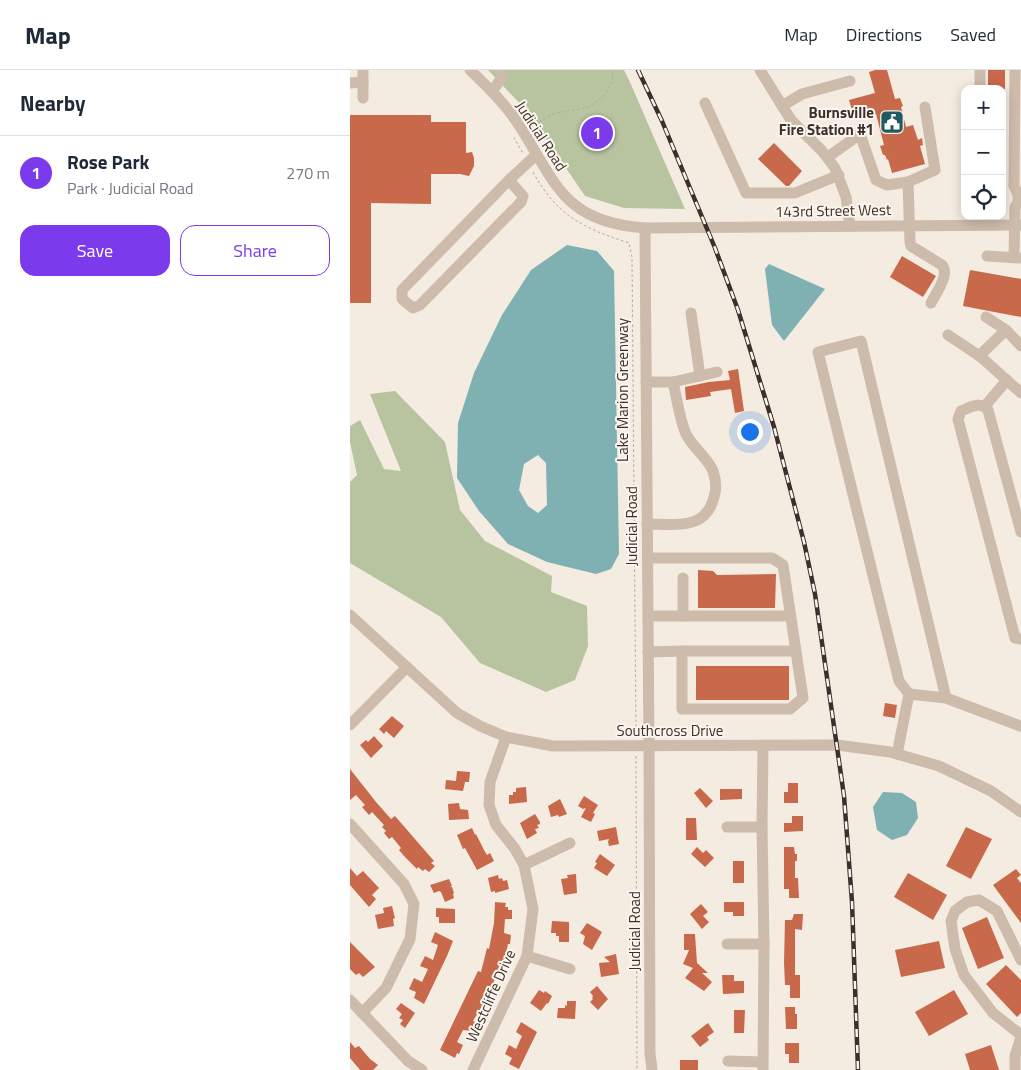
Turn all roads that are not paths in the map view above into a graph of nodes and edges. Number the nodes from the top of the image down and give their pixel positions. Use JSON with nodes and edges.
{"nodes":[{"id":1,"x":470,"y":70,"type":"edge"},
{"id":2,"x":760,"y":70,"type":"edge"},
{"id":3,"x":980,"y":70,"type":"edge"},
{"id":4,"x":1016,"y":70,"type":"edge"},
{"id":5,"x":504,"y":72,"type":"edge"},
{"id":6,"x":363,"y":76,"type":"edge"},
{"id":7,"x":850,"y":81,"type":"dead end"},
{"id":8,"x":350,"y":83,"type":"edge"},
{"id":9,"x":980,"y":85,"type":"edge"},
{"id":10,"x":492,"y":92,"type":"junction"},
{"id":11,"x":363,"y":98,"type":"dead end"},
{"id":12,"x":705,"y":103,"type":"dead end"},
{"id":13,"x":782,"y":106,"type":"junction"},
{"id":14,"x":925,"y":107,"type":"dead end"},
{"id":15,"x":532,"y":158,"type":"junction"},
{"id":16,"x":828,"y":158,"type":"junction"},
{"id":17,"x":838,"y":175,"type":"junction"},
{"id":18,"x":509,"y":180,"type":"junction"},
{"id":19,"x":908,"y":182,"type":"junction"},
{"id":20,"x":976,"y":220,"type":"edge"},
{"id":21,"x":910,"y":225,"type":"junction"},
{"id":22,"x":1018,"y":225,"type":"edge"},
{"id":23,"x":850,"y":226,"type":"junction"},
{"id":24,"x":645,"y":228,"type":"junction"},
{"id":25,"x":987,"y":256,"type":"dead end"},
{"id":26,"x":1018,"y":257,"type":"edge"},
{"id":27,"x":931,"y":303,"type":"dead end"},
{"id":28,"x":691,"y":313,"type":"dead end"},
{"id":29,"x":986,"y":317,"type":"dead end"},
{"id":30,"x":1006,"y":330,"type":"junction"},
{"id":31,"x":948,"y":335,"type":"dead end"},
{"id":32,"x":1021,"y":346,"type":"edge"},
{"id":33,"x":979,"y":356,"type":"junction"},
{"id":34,"x":717,"y":372,"type":"dead end"},
{"id":35,"x":700,"y":376,"type":"junction"},
{"id":36,"x":1007,"y":380,"type":"junction"},
{"id":37,"x":646,"y":382,"type":"junction"},
{"id":38,"x":673,"y":382,"type":"junction"},
{"id":39,"x":1021,"y":393,"type":"edge"},
{"id":40,"x":985,"y":406,"type":"junction"},
{"id":41,"x":647,"y":524,"type":"junction"},
{"id":42,"x":1021,"y":532,"type":"edge"},
{"id":43,"x":648,"y":558,"type":"junction"},
{"id":44,"x":683,"y":578,"type":"dead end"},
{"id":45,"x":350,"y":615,"type":"edge"},
{"id":46,"x":648,"y":616,"type":"junction"},
{"id":47,"x":683,"y":616,"type":"junction"},
{"id":48,"x":790,"y":616,"type":"junction"},
{"id":49,"x":1021,"y":639,"type":"edge"},
{"id":50,"x":682,"y":651,"type":"junction"},
{"id":51,"x":796,"y":651,"type":"junction"},
{"id":52,"x":648,"y":652,"type":"junction"},
{"id":53,"x":407,"y":667,"type":"junction"},
{"id":54,"x":909,"y":694,"type":"junction"},
{"id":55,"x":946,"y":698,"type":"junction"},
{"id":56,"x":350,"y":725,"type":"edge"},
{"id":57,"x":1020,"y":726,"type":"edge"},
{"id":58,"x":506,"y":737,"type":"junction"},
{"id":59,"x":763,"y":745,"type":"junction"},
{"id":60,"x":649,"y":746,"type":"junction"},
{"id":61,"x":897,"y":754,"type":"junction"},
{"id":62,"x":1021,"y":812,"type":"edge"},
{"id":63,"x":350,"y":824,"type":"edge"},
{"id":64,"x":727,"y":827,"type":"dead end"},
{"id":65,"x":762,"y":827,"type":"junction"},
{"id":66,"x":570,"y":843,"type":"dead end"},
{"id":67,"x":524,"y":865,"type":"junction"},
{"id":68,"x":727,"y":944,"type":"dead end"},
{"id":69,"x":764,"y":944,"type":"junction"},
{"id":70,"x":527,"y":956,"type":"junction"},
{"id":71,"x":1021,"y":960,"type":"edge"},
{"id":72,"x":570,"y":969,"type":"dead end"},
{"id":73,"x":350,"y":1000,"type":"edge"},
{"id":74,"x":362,"y":1013,"type":"junction"},
{"id":75,"x":1021,"y":1036,"type":"edge"},
{"id":76,"x":728,"y":1061,"type":"dead end"},
{"id":77,"x":762,"y":1066,"type":"edge"},
{"id":78,"x":422,"y":1070,"type":"edge"},
{"id":79,"x":473,"y":1070,"type":"edge"},
{"id":80,"x":652,"y":1070,"type":"edge"},
{"id":81,"x":1015,"y":1070,"type":"edge"}],
"edges":[{"from":1,"to":10,"type":"street","name":"Judicial Road"},
{"from":2,"to":13,"type":"street"},
{"from":3,"to":9,"type":"street"},
{"from":4,"to":22,"type":"street"},
{"from":5,"to":10,"type":"street"},
{"from":6,"to":8,"type":"street"},
{"from":6,"to":11,"type":"street"},
{"from":7,"to":13,"type":"street"},
{"from":10,"to":15,"type":"street","name":"Judicial Road"},
{"from":12,"to":17,"type":"street"},
{"from":13,"to":16,"type":"street"},
{"from":14,"to":19,"type":"street"},
{"from":15,"to":18,"type":"street"},
{"from":15,"to":24,"type":"street","name":"Judicial Road"},
{"from":16,"to":17,"type":"street"},
{"from":16,"to":19,"type":"street"},
{"from":17,"to":23,"type":"street"},
{"from":18,"to":18,"type":"street"},
{"from":19,"to":21,"type":"street"},
{"from":20,"to":21,"type":"street","name":"143rd Street West"},
{"from":20,"to":22,"type":"street","name":"143rd Street West"},
{"from":21,"to":23,"type":"street","name":"143rd Street West"},
{"from":21,"to":27,"type":"street"},
{"from":22,"to":26,"type":"street"},
{"from":23,"to":24,"type":"street","name":"143rd Street West"},
{"from":24,"to":37,"type":"street","name":"Judicial Road"},
{"from":25,"to":26,"type":"street"},
{"from":28,"to":35,"type":"street"},
{"from":29,"to":30,"type":"street"},
{"from":30,"to":32,"type":"street"},
{"from":30,"to":33,"type":"street"},
{"from":31,"to":33,"type":"street"},
{"from":33,"to":36,"type":"street"},
{"from":34,"to":35,"type":"street"},
{"from":35,"to":38,"type":"street"},
{"from":36,"to":39,"type":"street"},
{"from":36,"to":40,"type":"street"},
{"from":37,"to":38,"type":"street"},
{"from":37,"to":41,"type":"street","name":"Judicial Road"},
{"from":38,"to":41,"type":"street"},
{"from":40,"to":42,"type":"street"},
{"from":40,"to":49,"type":"street"},
{"from":41,"to":43,"type":"street","name":"Judicial Road"},
{"from":43,"to":46,"type":"street","name":"Judicial Road"},
{"from":43,"to":48,"type":"street"},
{"from":44,"to":47,"type":"street"},
{"from":45,"to":53,"type":"street","name":"Southcross Drive"},
{"from":46,"to":47,"type":"street"},
{"from":46,"to":52,"type":"street","name":"Judicial Road"},
{"from":47,"to":48,"type":"street"},
{"from":48,"to":51,"type":"street"},
{"from":50,"to":51,"type":"street"},
{"from":50,"to":51,"type":"street"},
{"from":50,"to":52,"type":"street"},
{"from":52,"to":60,"type":"street","name":"Judicial Road"},
{"from":53,"to":56,"type":"street"},
{"from":53,"to":58,"type":"street","name":"Southcross Drive"},
{"from":54,"to":55,"type":"street"},
{"from":54,"to":55,"type":"street"},
{"from":54,"to":61,"type":"street"},
{"from":55,"to":57,"type":"street"},
{"from":58,"to":60,"type":"street","name":"Southcross Drive"},
{"from":58,"to":67,"type":"street","name":"Westcliffe Drive"},
{"from":59,"to":60,"type":"street","name":"Southcross Drive"},
{"from":59,"to":61,"type":"street","name":"Southcross Drive"},
{"from":59,"to":65,"type":"street"},
{"from":60,"to":80,"type":"street","name":"Judicial Road"},
{"from":61,"to":62,"type":"street","name":"Southcross Drive"},
{"from":63,"to":74,"type":"street"},
{"from":64,"to":65,"type":"street"},
{"from":65,"to":69,"type":"street"},
{"from":66,"to":67,"type":"street"},
{"from":67,"to":70,"type":"street","name":"Westcliffe Drive"},
{"from":68,"to":69,"type":"street"},
{"from":69,"to":77,"type":"street"},
{"from":70,"to":72,"type":"street"},
{"from":70,"to":79,"type":"street","name":"Westcliffe Drive"},
{"from":71,"to":75,"type":"street"},
{"from":73,"to":74,"type":"street"},
{"from":74,"to":78,"type":"street"},
{"from":75,"to":81,"type":"street"},
{"from":76,"to":77,"type":"street"}]}
